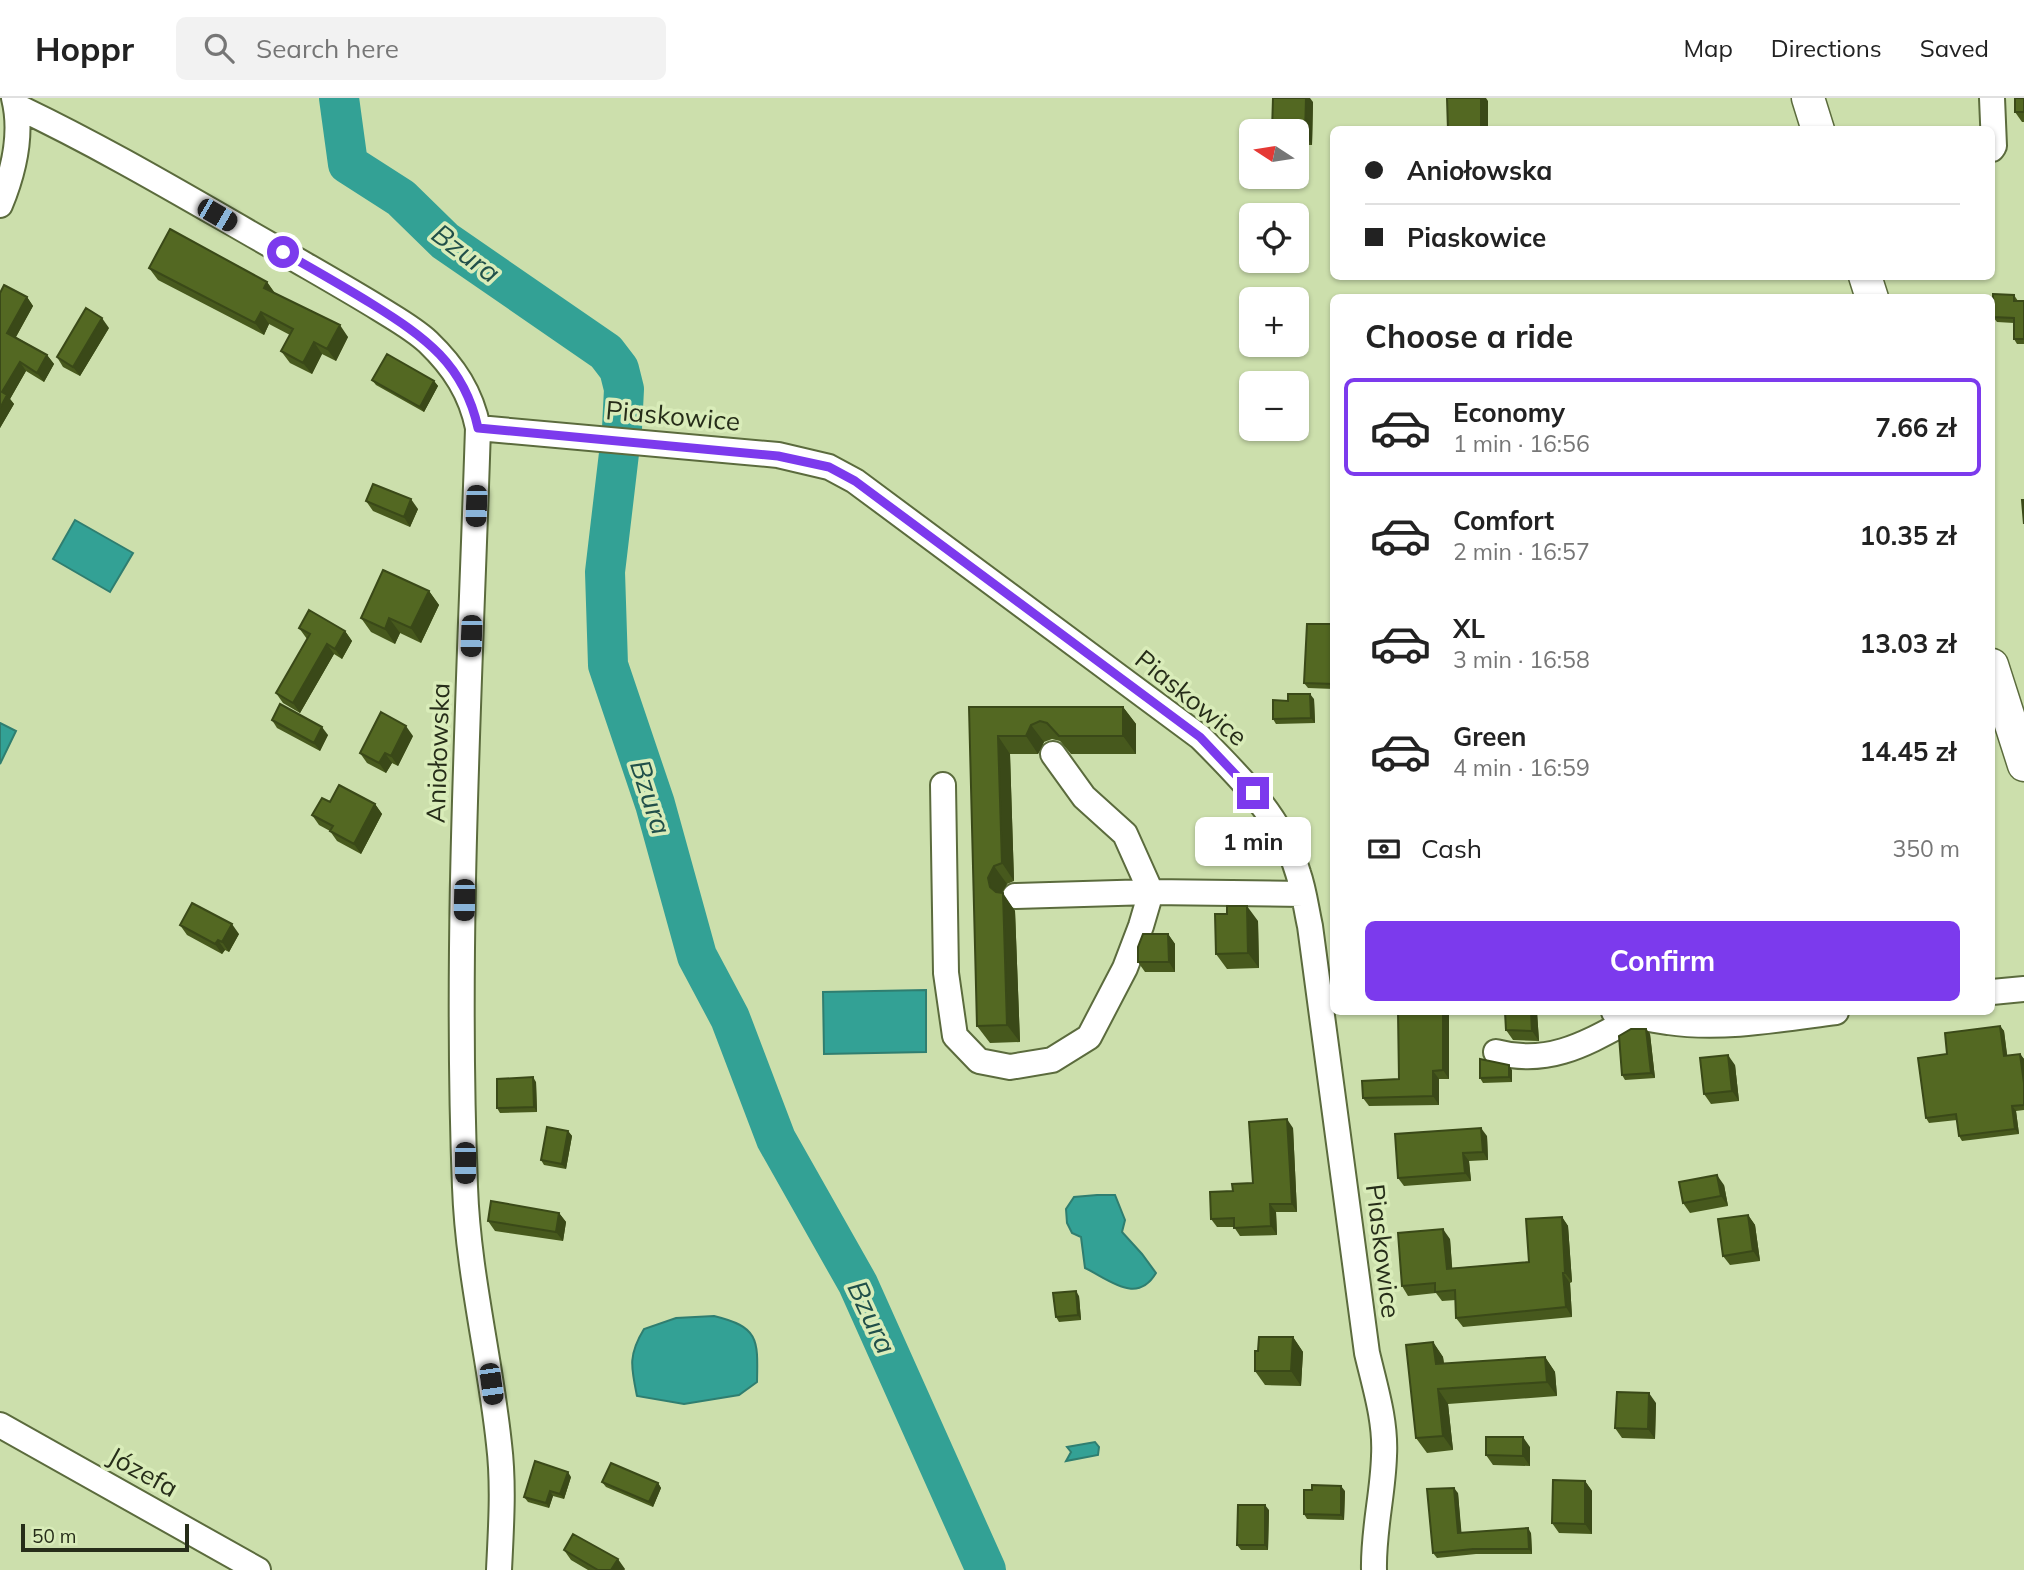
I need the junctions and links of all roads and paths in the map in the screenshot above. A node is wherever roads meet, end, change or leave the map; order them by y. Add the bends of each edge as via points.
1 (1808, 98) edge
2 (1992, 98) edge
3 (15, 102) edge
4 (1817, 126) edge
5 (1993, 126) edge
6 (0, 205) edge
7 (478, 428) junction
8 (1995, 674) edge
9 (1053, 754) dead end
10 (2024, 765) edge
11 (943, 785) dead end
12 (1151, 892) junction
13 (1303, 894) junction
14 (1015, 896) dead end
15 (2024, 989) edge
16 (1995, 992) edge
17 (1327, 994) edge
18 (1624, 1015) edge
19 (1631, 1015) edge
20 (1805, 1015) edge
21 (1496, 1052) dead end
22 (0, 1425) edge
23 (258, 1570) edge
24 (499, 1570) edge
25 (1374, 1570) edge

1 - 4 main road
2 - 5 street
3 - 6 street via 16,151
3 - 7 street, Aniołowska via 411,328 448,362 461,381
7 - 13 street, Piaskowice via 778,456 829,467 855,481 1200,737 1269,814 1298,871
7 - 24 street, Aniołowska via 466,792 465,1188 500,1446
8 - 10 main road
9 - 12 street via 1084,797 1125,834
11 - 12 street via 946,973 956,1036 979,1061 1010,1067 1052,1060 1090,1037 1125,968
12 - 13 street
12 - 14 street
13 - 17 street, Piaskowice
15 - 16 street
17 - 25 street, Piaskowice via 1359,1295 1382,1420 1384,1455
18 - 21 street via 1565,1053 1536,1057
19 - 20 street via 1668,1023 1724,1023
22 - 23 street, Józefa

